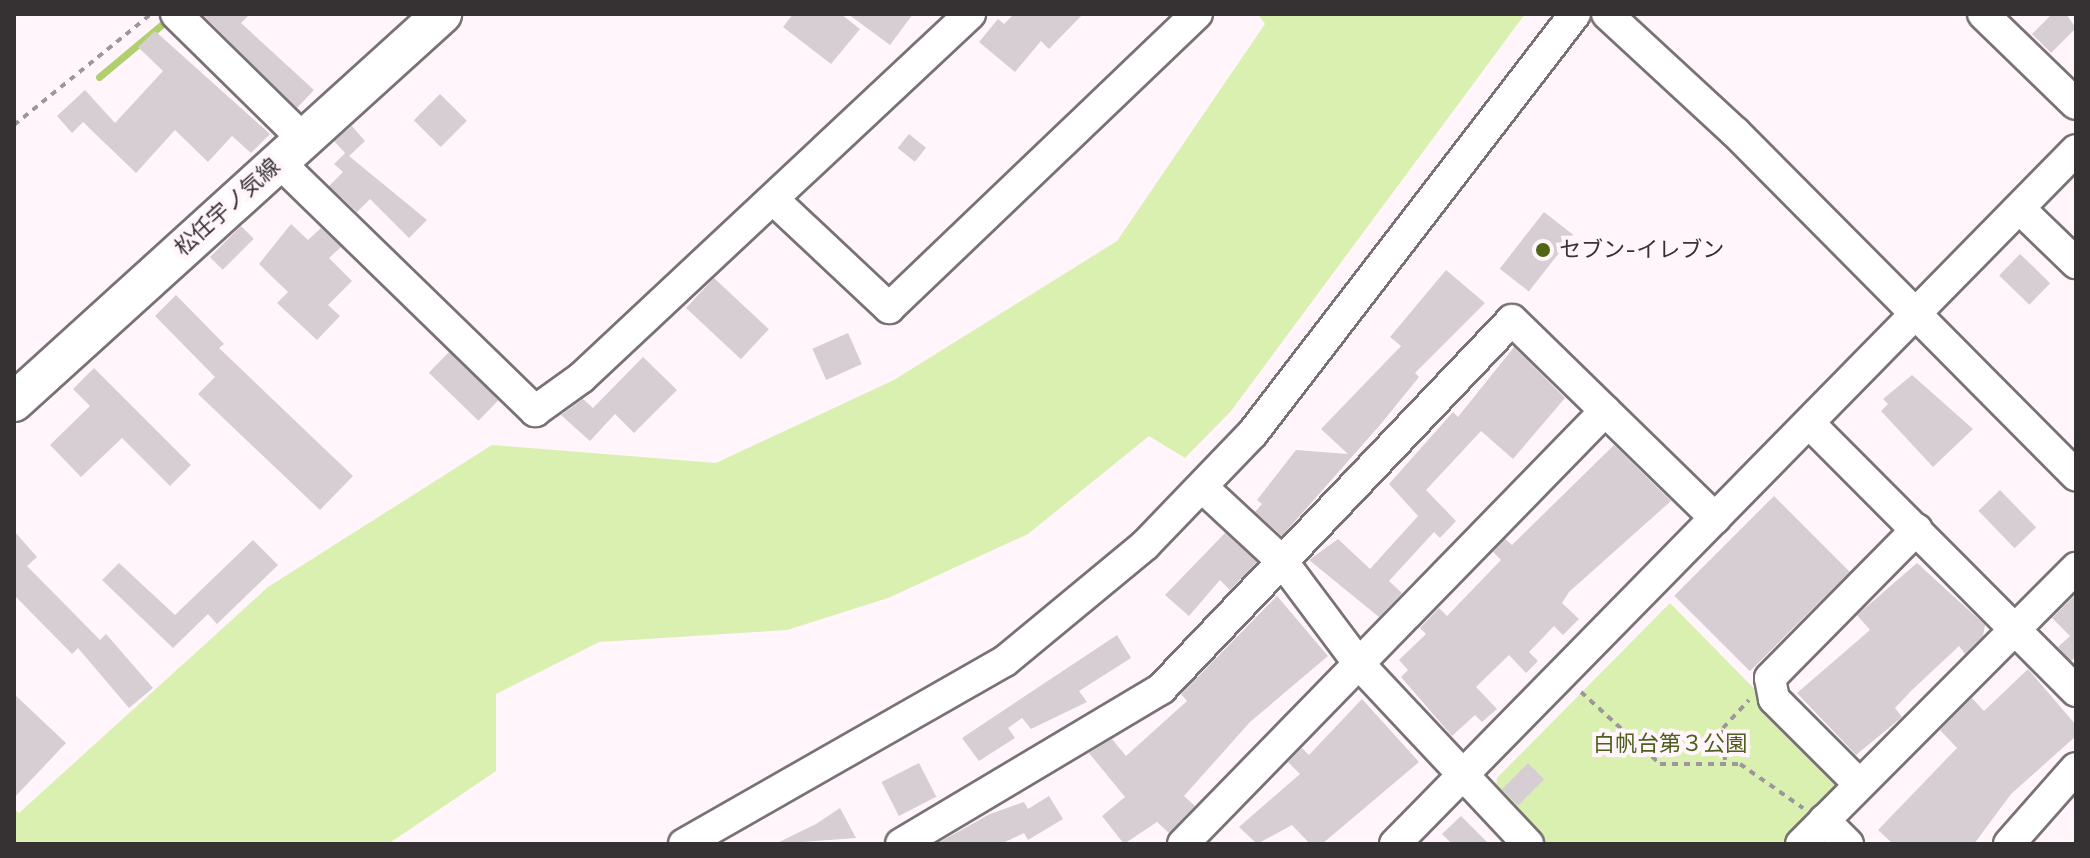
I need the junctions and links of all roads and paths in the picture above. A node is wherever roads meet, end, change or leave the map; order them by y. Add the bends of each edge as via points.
1 (151, 14) edge
2 (176, 14) edge
3 (442, 14) edge
4 (970, 14) edge
5 (1197, 14) edge
6 (1575, 14) edge
7 (1607, 14) edge
8 (2002, 20) edge
9 (2076, 104) edge
10 (14, 125) edge
11 (290, 150) junction
12 (2076, 150) edge
13 (774, 200) junction
14 (2020, 209) junction
15 (2076, 263) edge
16 (1916, 315) junction
17 (14, 402) edge
18 (1605, 411) junction
19 (1812, 426) junction
20 (2076, 475) edge
21 (1202, 487) junction
22 (1715, 518) junction
23 (1917, 529) junction
24 (1282, 561) junction
25 (2076, 568) edge
26 (2015, 630) junction
27 (1359, 664) junction
28 (1562, 674) junction
29 (1768, 689) junction
30 (2076, 691) edge
31 (1725, 760) junction
32 (2076, 768) edge
33 (1462, 776) junction
34 (1858, 783) junction
35 (1824, 820) junction
36 (684, 844) edge
37 (901, 844) edge
38 (1183, 844) edge
39 (1395, 844) edge
40 (1528, 844) edge
41 (1801, 844) edge
42 (1848, 844) edge
43 (2009, 844) edge

1 - 10 path
2 - 11 street
3 - 11 main road, 松任宇ノ気線
4 - 13 street
5 - 13 street via 889,308
6 - 21 street via 1252,434
7 - 16 street
8 - 9 street
11 - 13 street via 535,411
11 - 17 main road, 松任宇ノ気線
12 - 14 street
14 - 15 street
14 - 16 street
16 - 19 street
16 - 20 street
18 - 22 street
18 - 24 street via 1512,320
18 - 27 street
19 - 22 street
19 - 23 street
21 - 24 street
21 - 36 street via 1072,612 1005,661
22 - 28 street
23 - 26 street
23 - 29 street via 1770,678
24 - 27 street
24 - 37 street via 1161,689
25 - 26 street
26 - 30 street
26 - 34 street
27 - 33 street
27 - 38 street
28 - 31 path via 1660,764 1688,769
28 - 33 street
29 - 31 path via 1723,728
29 - 34 street
31 - 35 path via 1754,769
32 - 43 street
33 - 39 street
33 - 40 street
34 - 35 street
35 - 41 street
35 - 42 street

